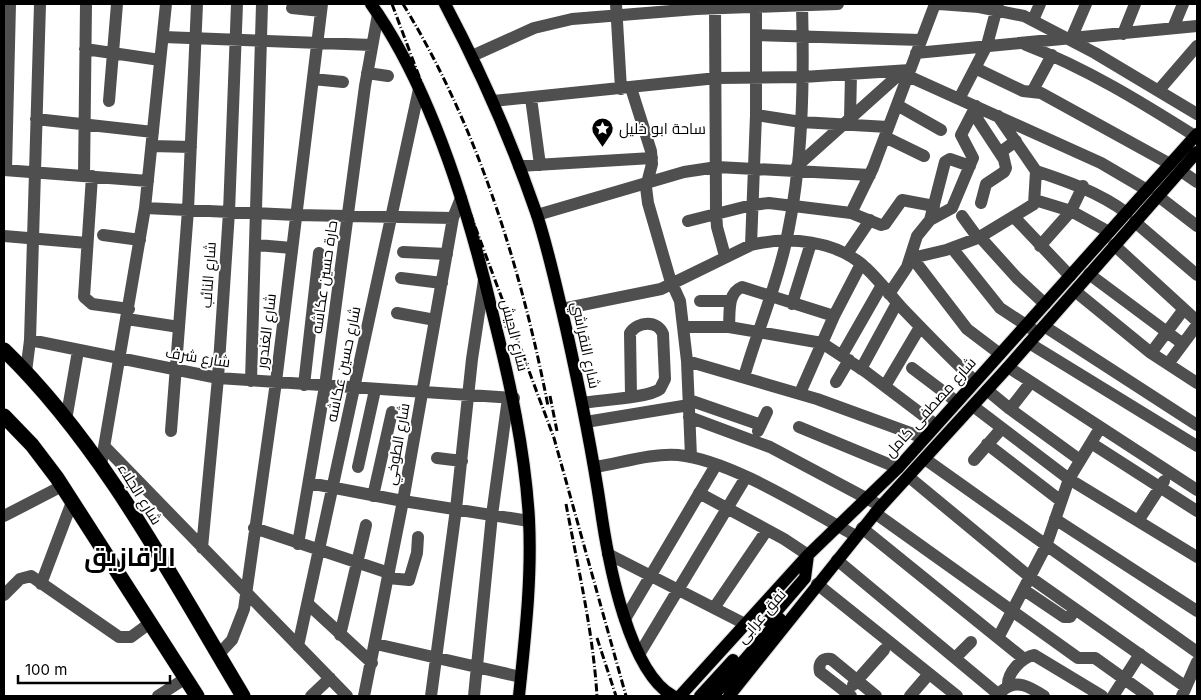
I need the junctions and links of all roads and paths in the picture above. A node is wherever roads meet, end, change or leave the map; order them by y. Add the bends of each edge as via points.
1 (10, 4) edge
2 (40, 4) edge
3 (86, 4) edge
4 (117, 4) edge
5 (166, 4) edge
6 (197, 4) edge
7 (237, 4) edge
8 (262, 4) edge
9 (445, 4) edge
10 (802, 4) edge
11 (831, 4) edge
12 (838, 4) edge
13 (937, 4) edge
14 (1040, 4) edge
15 (1086, 4) edge
16 (1135, 4) edge
17 (1183, 4) edge
18 (756, 5) edge
19 (696, 6) edge
20 (716, 6) edge
21 (322, 7) edge
22 (997, 7) edge
23 (292, 8) dead end
24 (654, 8) edge
25 (374, 9) edge
26 (617, 9) edge
27 (1033, 20) junction
28 (1197, 26) edge
29 (1174, 28) junction
30 (1123, 34) junction
31 (756, 36) junction
32 (802, 36) junction
33 (163, 37) junction
34 (195, 38) junction
35 (1071, 39) junction
36 (236, 40) junction
37 (922, 40) junction
38 (261, 41) junction
39 (318, 43) junction
40 (1020, 43) junction
41 (372, 45) junction
42 (987, 45) junction
43 (1197, 46) edge
44 (85, 49) junction
45 (113, 53) junction
46 (916, 53) junction
47 (1052, 55) junction
48 (472, 56) junction
49 (160, 60) junction
50 (975, 68) junction
51 (367, 73) junction
52 (907, 73) junction
53 (851, 74) junction
54 (388, 76) dead end
55 (756, 77) junction
56 (803, 77) junction
57 (717, 78) junction
58 (313, 79) junction
59 (343, 82) dead end
60 (419, 89) junction
61 (626, 89) junction
62 (1158, 90) junction
63 (1032, 92) junction
64 (532, 98) junction
65 (959, 99) junction
66 (109, 101) dead end
67 (493, 101) junction
68 (896, 105) junction
69 (976, 106) junction
70 (1197, 114) edge
71 (756, 115) junction
72 (998, 116) junction
73 (36, 118) junction
74 (801, 122) junction
75 (847, 122) junction
76 (84, 124) junction
77 (941, 130) dead end
78 (153, 132) junction
79 (887, 132) junction
80 (1196, 135) edge
81 (1016, 141) junction
82 (152, 146) junction
83 (190, 147) junction
84 (1197, 152) edge
85 (924, 156) dead end
86 (652, 158) junction
87 (1003, 158) junction
88 (540, 165) junction
89 (519, 166) junction
90 (970, 166) junction
91 (717, 167) junction
92 (1176, 167) junction
93 (753, 168) junction
94 (797, 168) junction
95 (5, 170) edge
96 (1036, 171) junction
97 (34, 172) junction
98 (870, 175) junction
99 (88, 176) junction
100 (148, 181) junction
101 (648, 182) junction
102 (1197, 182) edge
103 (1083, 186) junction
104 (1152, 193) junction
105 (461, 198) junction
106 (1035, 200) junction
107 (981, 203) dead end
108 (792, 204) junction
109 (752, 205) junction
110 (934, 206) junction
111 (145, 208) junction
112 (188, 210) junction
113 (1071, 211) junction
114 (229, 212) junction
115 (716, 212) junction
116 (257, 213) junction
117 (851, 213) junction
118 (296, 215) junction
119 (349, 215) junction
120 (390, 216) junction
121 (537, 216) junction
122 (962, 216) dead end
123 (1014, 217) junction
124 (1131, 217) junction
125 (454, 218) junction
126 (870, 220) junction
127 (930, 220) junction
128 (688, 221) dead end
129 (1197, 226) edge
130 (1109, 232) junction
131 (103, 235) dead end
132 (4, 236) edge
133 (979, 237) junction
134 (32, 239) junction
135 (140, 240) junction
136 (786, 242) junction
137 (87, 243) junction
138 (811, 243) junction
139 (257, 245) junction
140 (751, 245) junction
141 (1114, 245) junction
142 (1040, 246) junction
143 (292, 248) junction
144 (952, 248) junction
145 (403, 252) dead end
146 (319, 254) dead end
147 (447, 254) junction
148 (847, 254) junction
149 (724, 256) junction
150 (912, 257) junction
151 (861, 264) junction
152 (1089, 274) junction
153 (1197, 275) edge
154 (1070, 276) junction
155 (401, 278) dead end
156 (484, 278) junction
157 (442, 283) junction
158 (672, 284) junction
159 (1074, 291) junction
160 (889, 294) junction
161 (770, 298) junction
162 (700, 301) dead end
163 (731, 301) junction
164 (792, 304) junction
165 (1045, 304) junction
166 (562, 309) junction
167 (1184, 309) junction
168 (397, 313) dead end
169 (128, 314) junction
170 (834, 316) junction
171 (435, 320) junction
172 (1197, 321) edge
173 (1197, 325) edge
174 (1025, 326) junction
175 (683, 327) junction
176 (729, 327) junction
177 (920, 327) junction
178 (179, 328) junction
179 (1041, 329) junction
180 (757, 330) junction
181 (1167, 332) junction
182 (30, 340) junction
183 (822, 343) junction
184 (1189, 343) edge
185 (1029, 344) junction
186 (4, 350) edge
187 (78, 351) junction
188 (1000, 354) junction
189 (1151, 354) junction
190 (846, 358) junction
191 (119, 360) junction
192 (687, 361) junction
193 (1168, 364) junction
194 (912, 368) dead end
195 (1008, 368) junction
196 (861, 369) junction
197 (177, 371) junction
198 (26, 372) junction
199 (744, 377) junction
200 (218, 378) junction
201 (251, 380) junction
202 (276, 382) junction
203 (836, 382) dead end
204 (975, 382) junction
205 (1031, 382) junction
206 (1197, 383) edge
207 (304, 384) junction
208 (325, 386) junction
209 (885, 386) junction
210 (354, 388) junction
211 (375, 390) junction
212 (988, 390) junction
213 (423, 393) junction
214 (800, 393) junction
215 (469, 396) junction
216 (631, 396) junction
217 (511, 398) junction
218 (957, 402) junction
219 (582, 403) junction
220 (973, 406) junction
221 (689, 408) junction
222 (1010, 409) junction
223 (392, 412) dead end
224 (767, 412) dead end
225 (4, 416) edge
226 (66, 420) junction
227 (586, 422) junction
228 (761, 425) junction
229 (936, 425) junction
230 (1197, 425) edge
231 (799, 427) dead end
232 (1002, 428) junction
233 (1100, 428) junction
234 (171, 430) dead end
235 (924, 438) junction
236 (754, 440) junction
237 (1091, 443) junction
238 (988, 444) junction
239 (1197, 446) edge
240 (105, 447) junction
241 (691, 457) junction
242 (437, 458) dead end
243 (925, 460) junction
244 (974, 460) dead end
245 (1080, 460) junction
246 (462, 461) junction
247 (101, 465) junction
248 (716, 465) junction
249 (358, 467) dead end
250 (594, 467) junction
251 (898, 468) junction
252 (1169, 472) junction
253 (746, 477) junction
254 (909, 477) junction
255 (1069, 479) junction
256 (309, 483) junction
257 (62, 486) junction
258 (1160, 487) junction
259 (334, 488) junction
260 (1197, 490) edge
261 (699, 493) junction
262 (373, 496) junction
263 (868, 498) junction
264 (403, 501) junction
265 (1061, 501) junction
266 (72, 502) junction
267 (456, 508) junction
268 (727, 509) junction
269 (878, 510) junction
270 (1197, 512) edge
271 (492, 515) junction
272 (4, 516) edge
273 (1055, 519) junction
274 (529, 521) junction
275 (1138, 521) junction
276 (366, 525) dead end
277 (838, 526) junction
278 (254, 528) junction
279 (767, 530) junction
280 (859, 532) junction
281 (418, 537) dead end
282 (298, 544) junction
283 (1046, 546) junction
284 (202, 548) junction
285 (320, 551) junction
286 (608, 554) junction
287 (808, 555) junction
288 (1197, 557) edge
289 (836, 560) junction
290 (357, 564) junction
291 (389, 575) junction
292 (651, 576) junction
293 (1031, 578) junction
294 (41, 584) junction
295 (817, 584) junction
296 (678, 589) junction
297 (1024, 590) junction
298 (246, 593) junction
299 (4, 595) edge
300 (308, 604) junction
301 (714, 608) junction
302 (1075, 609) junction
303 (1013, 611) junction
304 (1197, 611) edge
305 (625, 619) junction
306 (150, 624) junction
307 (747, 625) junction
308 (340, 634) junction
309 (998, 638) junction
310 (971, 642) dead end
311 (376, 644) junction
312 (298, 646) junction
313 (884, 650) dead end
314 (1197, 652) edge
315 (640, 653) junction
316 (1140, 654) junction
317 (218, 655) junction
318 (436, 658) junction
319 (955, 658) junction
320 (1024, 659) junction
321 (1197, 662) edge
322 (372, 663) junction
323 (477, 667) junction
324 (928, 675) junction
325 (521, 677) junction
326 (186, 678) junction
327 (330, 678) junction
328 (1124, 678) junction
329 (858, 680) junction
330 (1001, 692) edge
331 (1184, 692) edge
332 (918, 694) edge
333 (849, 695) edge
334 (158, 696) edge
335 (197, 696) edge
336 (243, 696) edge
337 (311, 696) edge
338 (347, 696) edge
339 (364, 696) edge
340 (431, 696) edge
341 (474, 696) edge
342 (519, 696) edge
343 (673, 696) edge
344 (680, 696) edge
345 (700, 696) edge
346 (713, 696) edge
347 (729, 696) edge
348 (876, 696) edge
349 (957, 696) edge
350 (1044, 696) edge
351 (1102, 696) edge
352 (1113, 696) edge
353 (1148, 696) edge

1 - 95 street
2 - 73 street
3 - 44 street
4 - 45 street
5 - 33 street
6 - 34 street
7 - 36 street, شارع النائب
8 - 38 street
9 - 48 main road, شارع النقراشي
10 - 11 street
10 - 18 street
10 - 32 street
11 - 12 street
13 - 22 street
13 - 37 street
14 - 27 street
15 - 35 street
16 - 30 street
17 - 29 street
18 - 20 street
18 - 31 street
19 - 20 street
19 - 24 street
20 - 57 street
21 - 23 street
21 - 39 street, شارع الغندور
22 - 27 street
22 - 42 street
24 - 26 street
25 - 41 street, حارة حسين عكاشه
25 - 60 main road, شارع الجيش
26 - 48 street via 553,22
26 - 61 street
27 - 35 street
28 - 29 street
29 - 30 street
30 - 35 street
31 - 32 street
31 - 55 street
32 - 37 street
32 - 56 street
33 - 34 street
33 - 49 street
34 - 36 street
34 - 83 street
35 - 40 street
35 - 62 street
36 - 38 street
36 - 114 street, شارع النائب
37 - 46 street
38 - 39 street
38 - 116 street
39 - 41 street
39 - 58 street, شارع الغندور
40 - 42 street
40 - 47 street
41 - 51 street, حارة حسين عكاشه
42 - 46 street
42 - 50 street
43 - 62 street
44 - 45 street
44 - 76 street
45 - 49 street
45 - 66 street
46 - 52 street
47 - 63 street
47 - 80 street
48 - 67 main road, شارع النقراشي
49 - 78 street
50 - 63 street via 1023,91
50 - 65 street
51 - 54 street
51 - 119 street, حارة حسين عكاشه
52 - 53 street
52 - 65 street
52 - 68 street
52 - 75 street
53 - 56 street
53 - 75 street
55 - 56 street
55 - 57 street
55 - 71 street
56 - 74 street
57 - 61 street
57 - 91 street
58 - 59 street
58 - 118 street, شارع الغندور
60 - 105 main road, شارع الجيش
60 - 120 street, شارع حسين عكاشه
61 - 64 street
61 - 86 street
62 - 70 street
63 - 92 street via 1041,93
64 - 67 street
64 - 88 street
65 - 69 street
67 - 89 main road, شارع النقراشي
68 - 77 street
68 - 79 street
69 - 72 street
69 - 87 street via 978,120
69 - 90 street via 961,135 973,158
71 - 74 street
71 - 93 street
72 - 81 street
72 - 104 street via 1101,162
73 - 76 street
73 - 97 street
74 - 75 street
74 - 94 street
75 - 79 street
75 - 94 street
76 - 78 street
76 - 99 street
78 - 82 street
79 - 85 street
79 - 98 street
80 - 92 main road, شارع مصطفى كامل
81 - 87 street via 1002,151
81 - 96 street
82 - 83 street
82 - 100 street
83 - 112 street
84 - 92 main road, شارع مصطفى كامل
86 - 88 street
86 - 101 street
87 - 107 street via 1006,168 986,184
88 - 89 street
89 - 121 main road, شارع النقراشي
90 - 110 street via 946,160
90 - 127 street via 952,208
91 - 93 street
91 - 101 street
91 - 115 street
92 - 102 street
92 - 104 main road, شارع مصطفى كامل
93 - 94 street
93 - 109 street
94 - 98 street
94 - 108 street
95 - 97 street
96 - 103 street
96 - 106 street
97 - 99 street
97 - 134 street
98 - 117 street
99 - 100 street
99 - 137 street
100 - 111 street
101 - 121 street
101 - 158 street via 648,203
103 - 113 street
103 - 124 street
104 - 124 main road, شارع مصطفى كامل
104 - 129 street
105 - 125 street, شارع الطوخي
105 - 156 main road, شارع الجيش
106 - 113 street
106 - 123 street
108 - 109 street
108 - 117 street
108 - 136 street
109 - 115 street
109 - 140 street
110 - 126 street via 902,200 885,224
110 - 127 street
111 - 112 street
111 - 135 street
112 - 114 street
112 - 178 street
113 - 130 street
113 - 142 street
114 - 116 street
114 - 200 street, شارع النائب
115 - 128 street
115 - 149 street
116 - 118 street
116 - 139 street
117 - 126 street
118 - 119 street
118 - 143 street, شارع الغندور
119 - 120 street
119 - 208 street, حارة حسين عكاشه
120 - 125 street
120 - 210 street, شارع حسين عكاشه
121 - 166 main road, شارع النقراشي
122 - 133 street
123 - 133 street
123 - 142 street
124 - 130 main road, شارع مصطفى كامل
124 - 141 main road, شارع مصطفى كامل
124 - 153 street
125 - 147 street, شارع الطوخي
126 - 148 street
127 - 150 street via 917,236
130 - 154 main road, شارع مصطفى كامل
131 - 135 street
132 - 134 street
133 - 144 street
133 - 165 street
134 - 137 street
134 - 182 street
135 - 169 street
136 - 138 street
136 - 140 street via 765,241
136 - 161 street
137 - 169 street via 84,297 92,304
138 - 148 street
138 - 164 street
139 - 143 street
139 - 201 street
140 - 149 street
141 - 152 main road, شارع مصطفى كامل
141 - 167 street
142 - 154 street
143 - 202 street, شارع الغندور
144 - 150 street
144 - 174 street via 1000,308
145 - 147 street
146 - 207 street
147 - 157 street, شارع الطوخي
148 - 151 street
149 - 158 street
150 - 160 street
150 - 188 street via 967,329
151 - 160 street
151 - 170 street
152 - 159 main road, شارع مصطفى كامل
152 - 181 street
154 - 165 main road, شارع مصطفى كامل
155 - 157 street
156 - 215 street
156 - 217 main road, شارع الجيش
157 - 171 street, شارع الطوخي
158 - 166 street via 640,294
158 - 175 street via 680,301
159 - 179 main road, شارع مصطفى كامل
159 - 189 street
160 - 177 street
160 - 190 street
160 - 196 street
161 - 163 street via 742,287 735,290
161 - 164 street
161 - 180 street
162 - 163 street
163 - 176 street
164 - 170 street
165 - 174 main road, شارع مصطفى كامل
166 - 219 main road, شارع النقراشي
167 - 172 street
167 - 181 street
168 - 171 street
169 - 178 street
169 - 191 street
170 - 183 street
171 - 213 street, شارع الطوخي
173 - 184 street
174 - 179 street
174 - 188 main road, شارع مصطفى كامل
175 - 176 street
175 - 192 street
176 - 180 street
177 - 204 street
177 - 209 street
178 - 197 street
179 - 185 main road, شارع مصطفى كامل
179 - 230 street
180 - 183 street
180 - 199 street
181 - 184 street
181 - 189 street
182 - 187 street, شارع شرف
182 - 198 street
183 - 190 street
183 - 214 street
184 - 193 street
185 - 195 main road, شارع مصطفى كامل
185 - 239 street
186 - 198 highway, شارع الجلاء
187 - 191 street, شارع شرف
187 - 226 street
188 - 204 main road, شارع مصطفى كامل
189 - 193 street
190 - 196 street
190 - 203 street
191 - 197 street, شارع شرف
191 - 240 street
192 - 199 street
192 - 221 street
193 - 206 street
194 - 218 street
195 - 205 street
195 - 212 main road, شارع مصطفى كامل
196 - 209 street
197 - 200 street, شارع شرف
197 - 234 street
198 - 226 highway, شارع الجلاء
199 - 214 street
200 - 201 street, شارع شرف
200 - 284 street, شارع النائب
201 - 202 street, شارع شرف
202 - 207 street, شارع شرف
202 - 278 street, شارع الغندور
204 - 218 main road, شارع مصطفى كامل
205 - 222 street
205 - 233 street
207 - 208 street, شارع شرف
208 - 210 street, شارع شرف
208 - 256 street, حارة حسين عكاشه
209 - 229 street
210 - 211 street, شارع شرف
210 - 259 street, شارع حسين عكاشه
211 - 213 street, شارع شرف
211 - 249 street
212 - 220 main road, شارع مصطفى كامل
212 - 222 street
213 - 215 street, شارع شرف
213 - 264 street, شارع الطوخي
214 - 235 street
215 - 217 street, شارع شرف
215 - 246 street
216 - 216 street via 657,392 664,382 663,334 654,324 636,326 630,333
216 - 219 street
217 - 271 street
217 - 274 main road, شارع الجيش
218 - 229 main road, شارع مصطفى كامل
219 - 227 main road, شارع النقراشي
220 - 232 street
220 - 243 main road, شارع مصطفى كامل
221 - 227 street
221 - 228 street
221 - 236 street
221 - 241 street
222 - 245 street
223 - 262 street
224 - 228 street
225 - 257 highway via 32,445
226 - 247 highway, شارع الجلاء
227 - 250 main road, شارع النقراشي
228 - 236 street
229 - 235 main road, شارع مصطفى كامل
231 - 251 street
232 - 238 street
232 - 255 street
233 - 237 street
233 - 252 street
235 - 251 main road, شارع مصطفى كامل
236 - 263 street
237 - 245 street
237 - 258 street
238 - 244 street
238 - 265 street
240 - 247 street
240 - 284 street
241 - 248 street
241 - 250 street via 666,456
242 - 246 street
243 - 254 main road, شارع مصطفى كامل
243 - 283 street
245 - 255 street
246 - 267 street
247 - 317 highway, شارع الجلاء
248 - 253 street
248 - 261 street
250 - 286 main road, شارع النقراشي
251 - 263 main road, شارع مصطفى كامل
252 - 258 street
252 - 260 street
253 - 268 street
253 - 277 street
254 - 269 main road, شارع مصطفى كامل
254 - 293 street
255 - 265 street
255 - 275 street
256 - 259 street
256 - 282 street, حارة حسين عكاشه
257 - 266 highway
257 - 272 street
258 - 270 street
258 - 275 street
259 - 262 street
259 - 285 street, شارع حسين عكاشه
261 - 268 street
261 - 292 street
262 - 264 street
263 - 269 street
263 - 277 main road, شارع مصطفى كامل
264 - 267 street
264 - 291 street, شارع الطوخي
265 - 273 street
266 - 294 street
266 - 306 highway
267 - 271 street
267 - 318 street
268 - 279 street
268 - 296 street
269 - 280 main road, شارع مصطفى كامل
269 - 303 street
271 - 274 street
271 - 323 street
273 - 283 street
273 - 304 street
274 - 325 main road, شارع الجيش via 529,586
275 - 288 street
276 - 290 street
277 - 280 street
277 - 287 main road, شارع مصطفى كامل
278 - 282 street
278 - 298 street, شارع الغندور
279 - 287 street
279 - 301 street
280 - 289 main road, شارع مصطفى كامل
280 - 309 street
281 - 291 street via 416,560 409,580
282 - 285 street
283 - 293 street
283 - 314 street
284 - 298 street
285 - 290 street
285 - 300 street, شارع حسين عكاشه
286 - 292 street
286 - 305 main road, شارع النقراشي
287 - 307 main road, شارع مصطفى كامل
287 - 345 main road, نفق عرابى via 808,570 800,586
289 - 295 main road, شارع مصطفى كامل
289 - 319 street
289 - 346 main road, نفق عرابى via 808,586
290 - 291 street
290 - 308 street
291 - 311 street, شارع الطوخي
292 - 296 street
292 - 305 street
293 - 297 street
293 - 302 street
294 - 299 street via 31,576 24,577
294 - 306 street via 120,636 131,637
295 - 324 street
295 - 347 main road, شارع مصطفى كامل
296 - 301 street
296 - 315 street
297 - 302 street via 1064,617 1070,617
297 - 303 street
298 - 312 street
298 - 317 street, شارع الغندور via 239,625 232,640
300 - 308 street
300 - 312 street, شارع حسين عكاشه
301 - 307 street
302 - 316 street
303 - 309 street
303 - 328 street via 1078,658 1092,656
305 - 315 main road, شارع النقراشي
306 - 326 highway
307 - 344 main road, شارع مصطفى كامل
308 - 322 street
309 - 320 street
310 - 319 street
311 - 318 street
311 - 322 street, شارع الطوخي
312 - 327 street
313 - 329 street
315 - 343 main road, شارع النقراشي via 654,679
316 - 328 street
316 - 331 street
317 - 336 highway, شارع الجلاء
318 - 323 street
318 - 340 street
319 - 330 street
320 - 330 street via 1010,673
320 - 351 street via 1039,656
321 - 331 street
322 - 339 street, شارع الطوخي
323 - 325 street
323 - 341 street
324 - 332 street
324 - 349 street
325 - 342 main road, شارع الجيش
326 - 334 street
326 - 335 highway
327 - 337 street
327 - 338 street
328 - 352 street
328 - 353 street
329 - 333 street
329 - 333 street via 832,659 821,661 820,672
329 - 348 street
330 - 350 street via 1020,684

